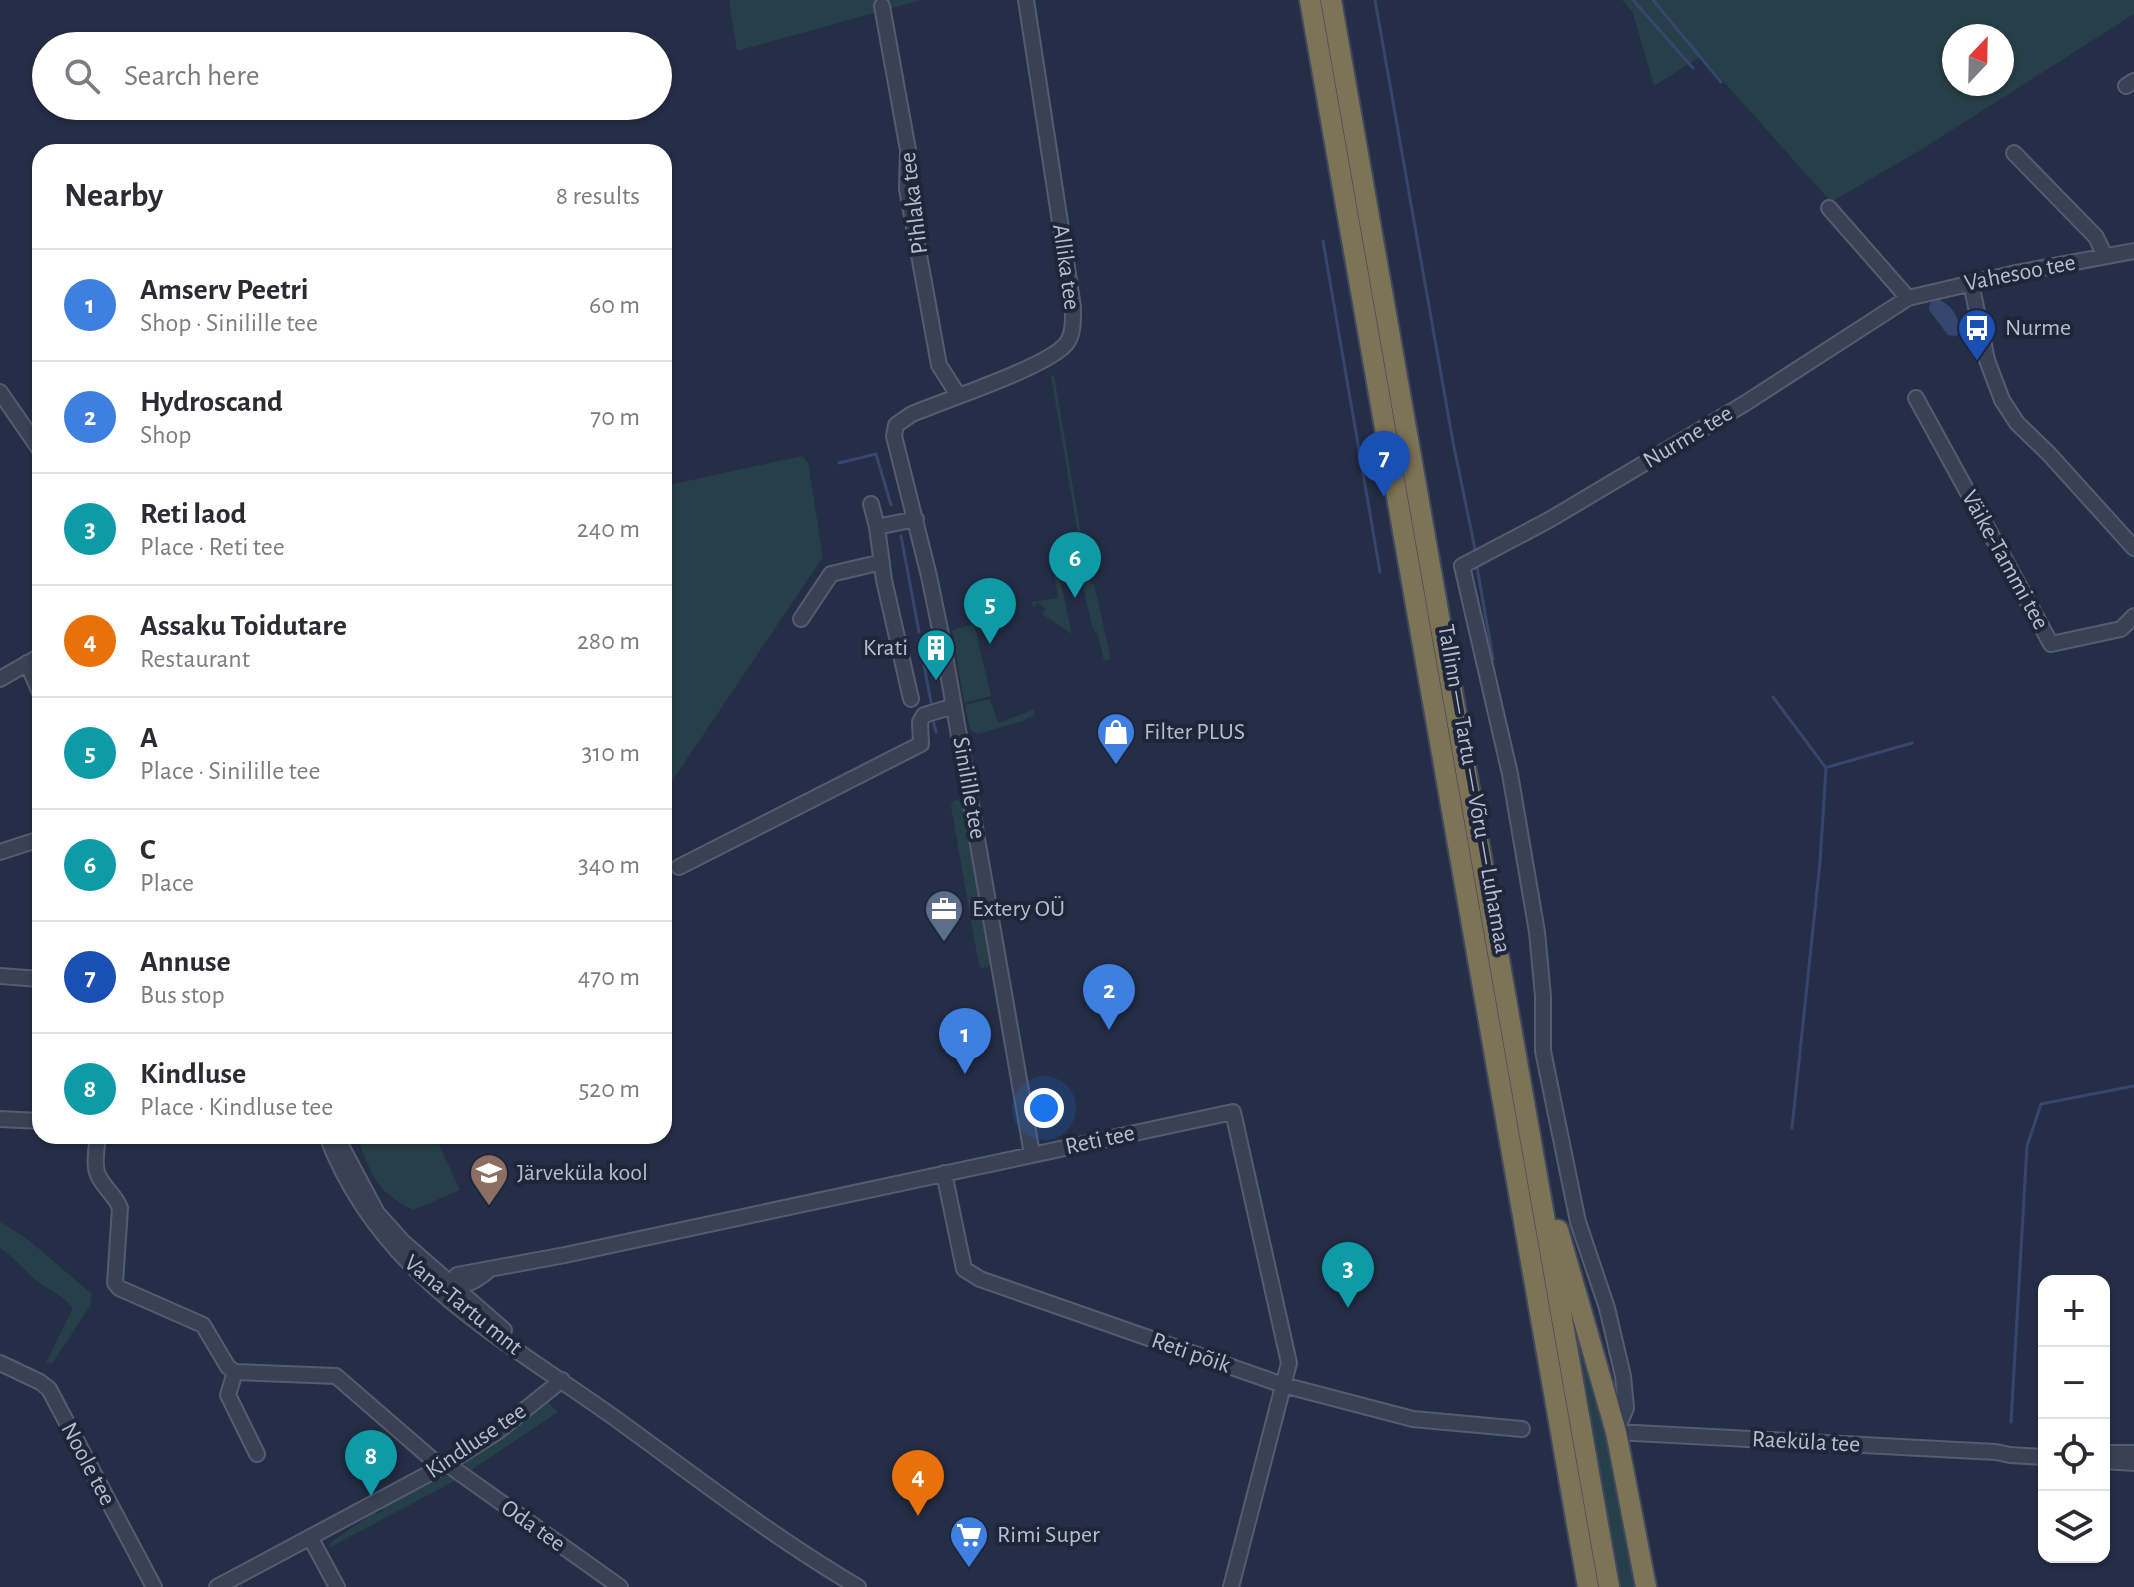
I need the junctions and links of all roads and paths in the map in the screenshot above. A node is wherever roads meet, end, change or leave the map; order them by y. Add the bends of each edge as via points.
1 (1026, 0) edge
2 (1310, 0) edge
3 (1331, 0) edge
4 (882, 6) dead end
5 (2014, 153) dead end
6 (1829, 208) dead end
7 (2134, 251) edge
8 (2105, 256) junction
9 (1987, 279) junction
10 (1971, 283) junction
11 (1908, 298) junction
12 (0, 392) edge
13 (958, 395) junction
14 (1916, 398) dead end
15 (896, 425) joint
16 (32, 438) edge
17 (2049, 454) junction
18 (871, 504) dead end
19 (916, 519) junction
20 (877, 527) junction
21 (2134, 548) edge
22 (882, 562) junction
23 (2134, 616) edge
24 (801, 619) dead end
25 (32, 660) edge
26 (0, 679) edge
27 (911, 699) dead end
28 (954, 706) junction
29 (32, 842) edge
30 (0, 852) edge
31 (679, 867) dead end
32 (0, 976) edge
33 (32, 978) edge
34 (0, 1119) edge
35 (32, 1121) edge
36 (1529, 1126) junction
37 (97, 1144) edge
38 (330, 1144) edge
39 (340, 1144) edge
40 (1032, 1154) junction
41 (944, 1173) junction
42 (446, 1290) junction
43 (0, 1363) edge
44 (235, 1372) junction
45 (562, 1380) junction
46 (1283, 1385) junction
47 (1522, 1429) dead end
48 (1616, 1432) junction
49 (2038, 1450) edge
50 (1996, 1452) junction
51 (2110, 1453) edge
52 (2134, 1453) edge
53 (257, 1454) dead end
54 (2038, 1457) edge
55 (2110, 1461) edge
56 (2134, 1463) edge
57 (444, 1466) junction
58 (310, 1537) junction
59 (781, 1539) junction
60 (154, 1587) edge
61 (217, 1587) edge
62 (337, 1587) edge
63 (620, 1587) edge
64 (844, 1587) edge
65 (858, 1587) edge
66 (1231, 1587) edge
67 (1588, 1587) edge
68 (1609, 1587) edge
69 (1646, 1587) edge

1 - 13 street, Allika tee via 1073,307 1072,329 1065,346 1048,359
2 - 67 highway, Tallinn — Tartu — Võru — Luhamaa
3 - 36 highway, Tallinn — Tartu — Võru — Luhamaa
4 - 13 street, Pihlaka tee via 908,150 907,189 939,365
5 - 8 street via 2096,237
6 - 11 street
7 - 8 street, Vahesoo tee
8 - 9 street, Vahesoo tee
9 - 10 street, Vahesoo tee
9 - 17 street via 1984,308 2004,379
10 - 11 street, Vahesoo tee
10 - 17 street via 1987,360 2002,400
11 - 48 street, Nurme tee via 1744,404 1462,566 1510,774 1537,932 1543,1051 1578,1222 1623,1376 1626,1408
12 - 16 street
13 - 15 street, Allika tee
14 - 23 street, Väike-Tammi tee via 2051,644 2121,629
15 - 19 street, Sinilille tee via 896,449
17 - 21 street
18 - 20 street
19 - 20 street
19 - 28 street, Sinilille tee
20 - 22 street
22 - 24 street via 831,574
22 - 27 street
25 - 26 street
28 - 31 street via 924,715 921,744
28 - 40 street, Sinilille tee
29 - 30 street
32 - 33 street
34 - 35 street
36 - 48 highway via 1542,1153 1555,1218
36 - 68 highway, Tallinn — Tartu — Võru — Luhamaa
37 - 44 street via 98,1176 120,1208 115,1283 203,1325
38 - 42 street, Vana-Tartu mnt via 387,1242
39 - 42 street, Vana-Tartu mnt via 377,1213
40 - 41 street, Reti tee
40 - 46 street, Reti tee via 1233,1112 1289,1363
41 - 42 street, Reti tee via 480,1269 457,1275
41 - 46 street, Reti põik via 964,1269
42 - 45 street, Vana-Tartu mnt via 502,1340
43 - 60 street, Noole tee via 49,1389
44 - 53 street via 228,1395
44 - 57 street, Oda tee via 336,1376
45 - 57 street, Kindluse tee
45 - 59 street, Vana-Tartu mnt
46 - 47 street, Reti põik via 1413,1419
46 - 66 street, Reti tee
48 - 50 street, Raeküla tee
48 - 69 highway
49 - 50 street, Raeküla tee
50 - 54 street, Raeküla tee
51 - 52 street
55 - 56 street
57 - 58 street, Kindluse tee
57 - 63 street, Oda tee
58 - 61 street, Kindluse tee
58 - 62 street
59 - 64 street, Vana-Tartu mnt
59 - 65 street, Vana-Tartu mnt

